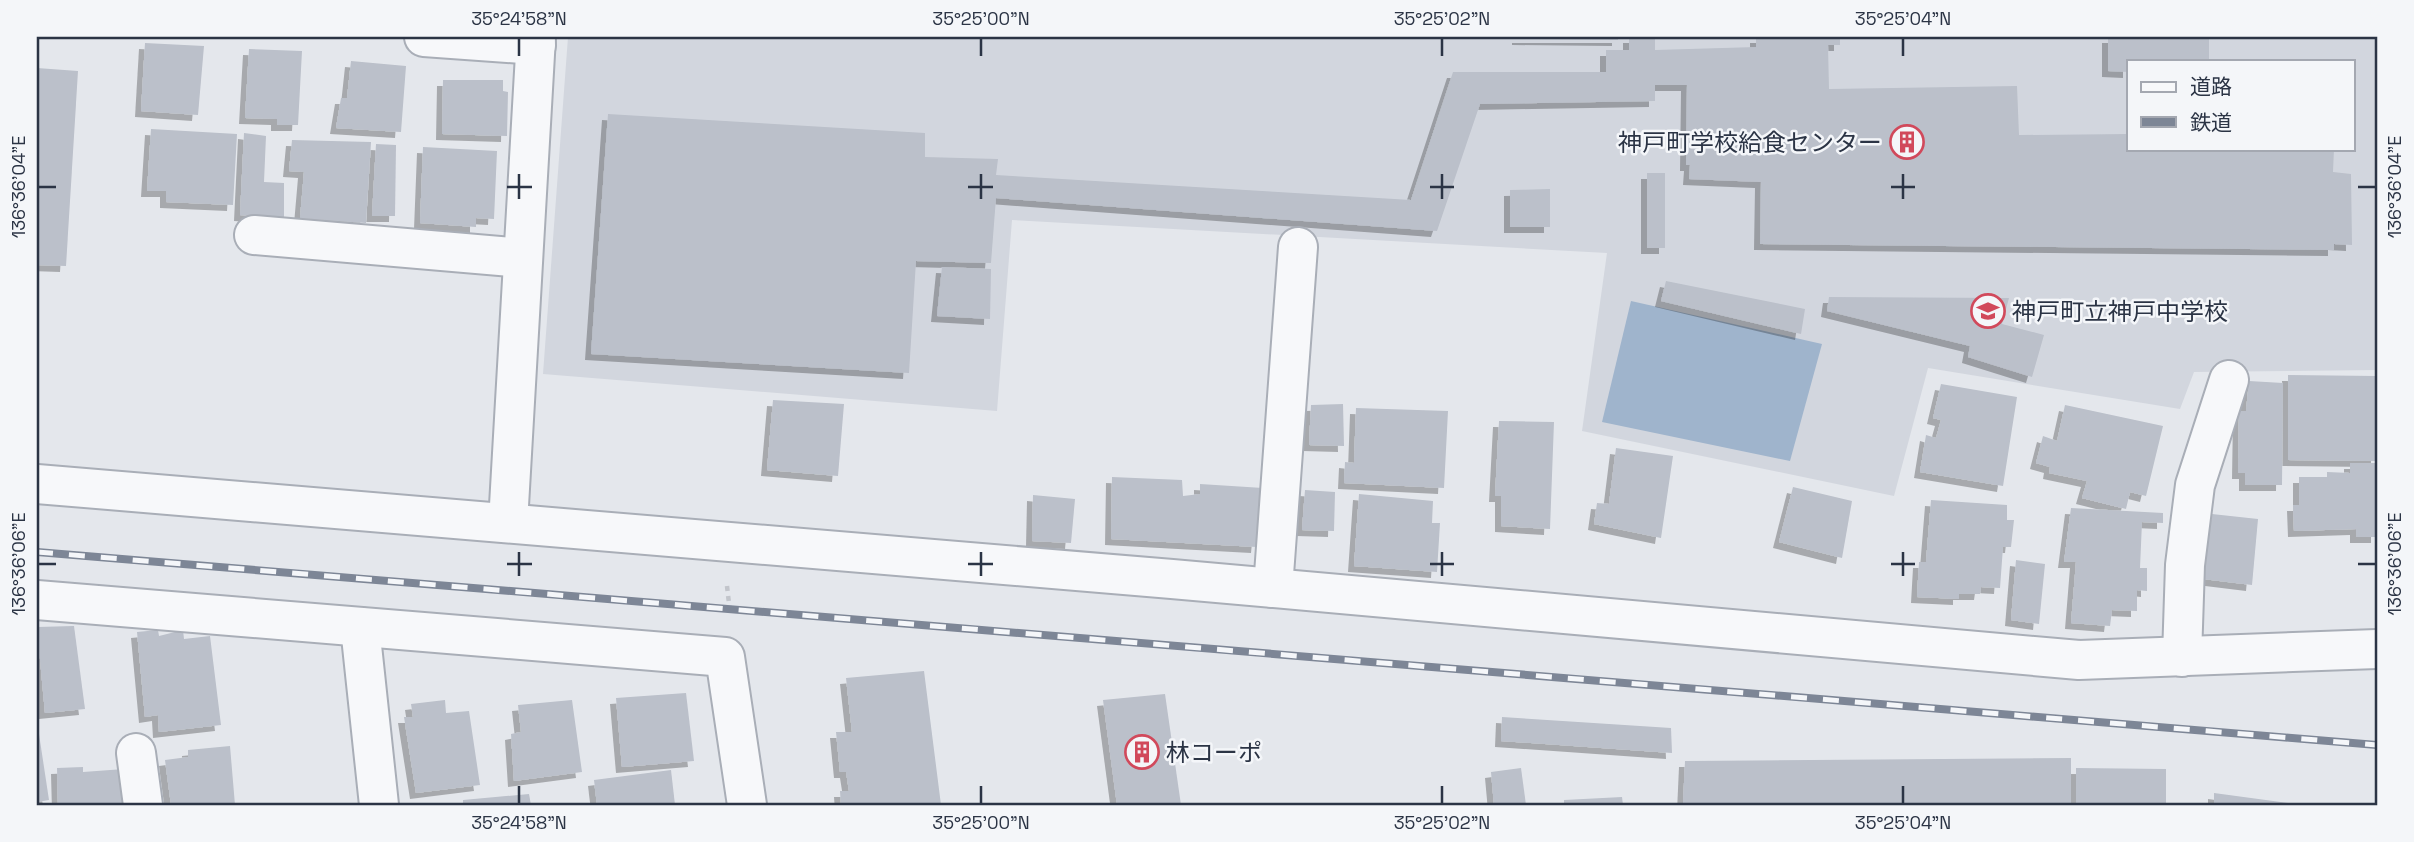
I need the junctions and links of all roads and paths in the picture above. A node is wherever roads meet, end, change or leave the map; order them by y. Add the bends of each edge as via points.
1 (424, 37) edge
2 (536, 41) edge
3 (254, 235) dead end
4 (1298, 247) dead end
5 (523, 258) junction
6 (2230, 380) dead end
7 (37, 484) edge
8 (509, 523) junction
9 (723, 543) junction
10 (1273, 588) junction
11 (37, 600) edge
12 (360, 627) junction
13 (2377, 649) edge
14 (725, 657) junction
15 (2182, 657) junction
16 (136, 753) dead end
17 (143, 805) edge
18 (379, 805) edge
19 (747, 805) edge

1 - 2 street
2 - 5 street
3 - 5 street
4 - 10 street
5 - 8 street
6 - 15 street via 2195,485 2185,565
7 - 8 street
8 - 9 street
9 - 10 street
9 - 14 path via 734,648
10 - 15 street via 2079,660
11 - 12 street
12 - 14 street
12 - 18 street
13 - 15 street
14 - 19 street
16 - 17 street

